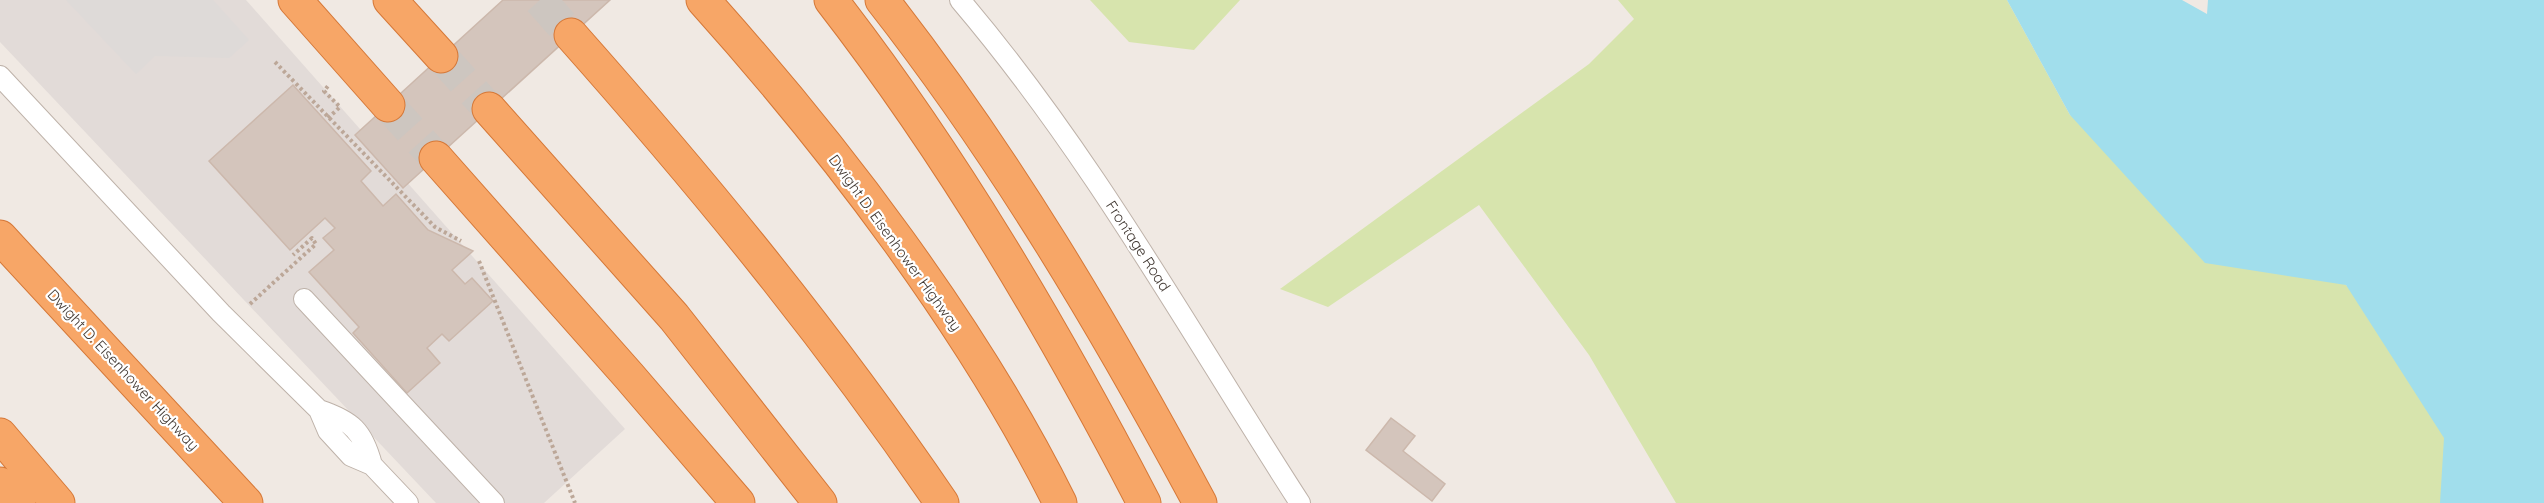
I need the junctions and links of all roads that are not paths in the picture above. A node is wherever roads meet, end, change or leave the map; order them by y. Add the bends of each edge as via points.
1 (295, 0) edge
2 (390, 0) edge
3 (704, 0) edge
4 (831, 0) edge
5 (882, 0) edge
6 (960, 0) edge
7 (571, 35) tunnel mouth
8 (441, 56) tunnel mouth
9 (0, 76) edge
10 (388, 105) tunnel mouth
11 (489, 109) tunnel mouth
12 (436, 158) tunnel mouth
13 (0, 237) edge
14 (304, 299) dead end
15 (0, 435) edge
16 (1040, 463) junction
17 (0, 484) edge
18 (19, 503) edge
19 (58, 503) edge
20 (246, 503) edge
21 (408, 503) edge
22 (494, 503) edge
23 (738, 503) edge
24 (820, 503) edge
25 (942, 503) edge
26 (1060, 503) edge
27 (1068, 503) edge
28 (1144, 503) edge
29 (1200, 503) edge
30 (1300, 503) edge

1 - 10 highway
2 - 8 highway
3 - 16 highway, Dwight D. Eisenhower Highway via 797,111 917,269
4 - 28 highway via 982,218
5 - 29 highway via 1025,201 1105,332
6 - 30 lane, Frontage Road via 1060,128 1145,254
7 - 25 highway via 760,255
9 - 21 lane via 221,313 320,410 328,431 351,456 372,465
11 - 24 highway via 674,317
12 - 23 highway
13 - 20 highway, Dwight D. Eisenhower Highway
14 - 22 lane
15 - 19 highway
16 - 26 highway, Dwight D. Eisenhower Highway
16 - 27 highway
17 - 18 highway

